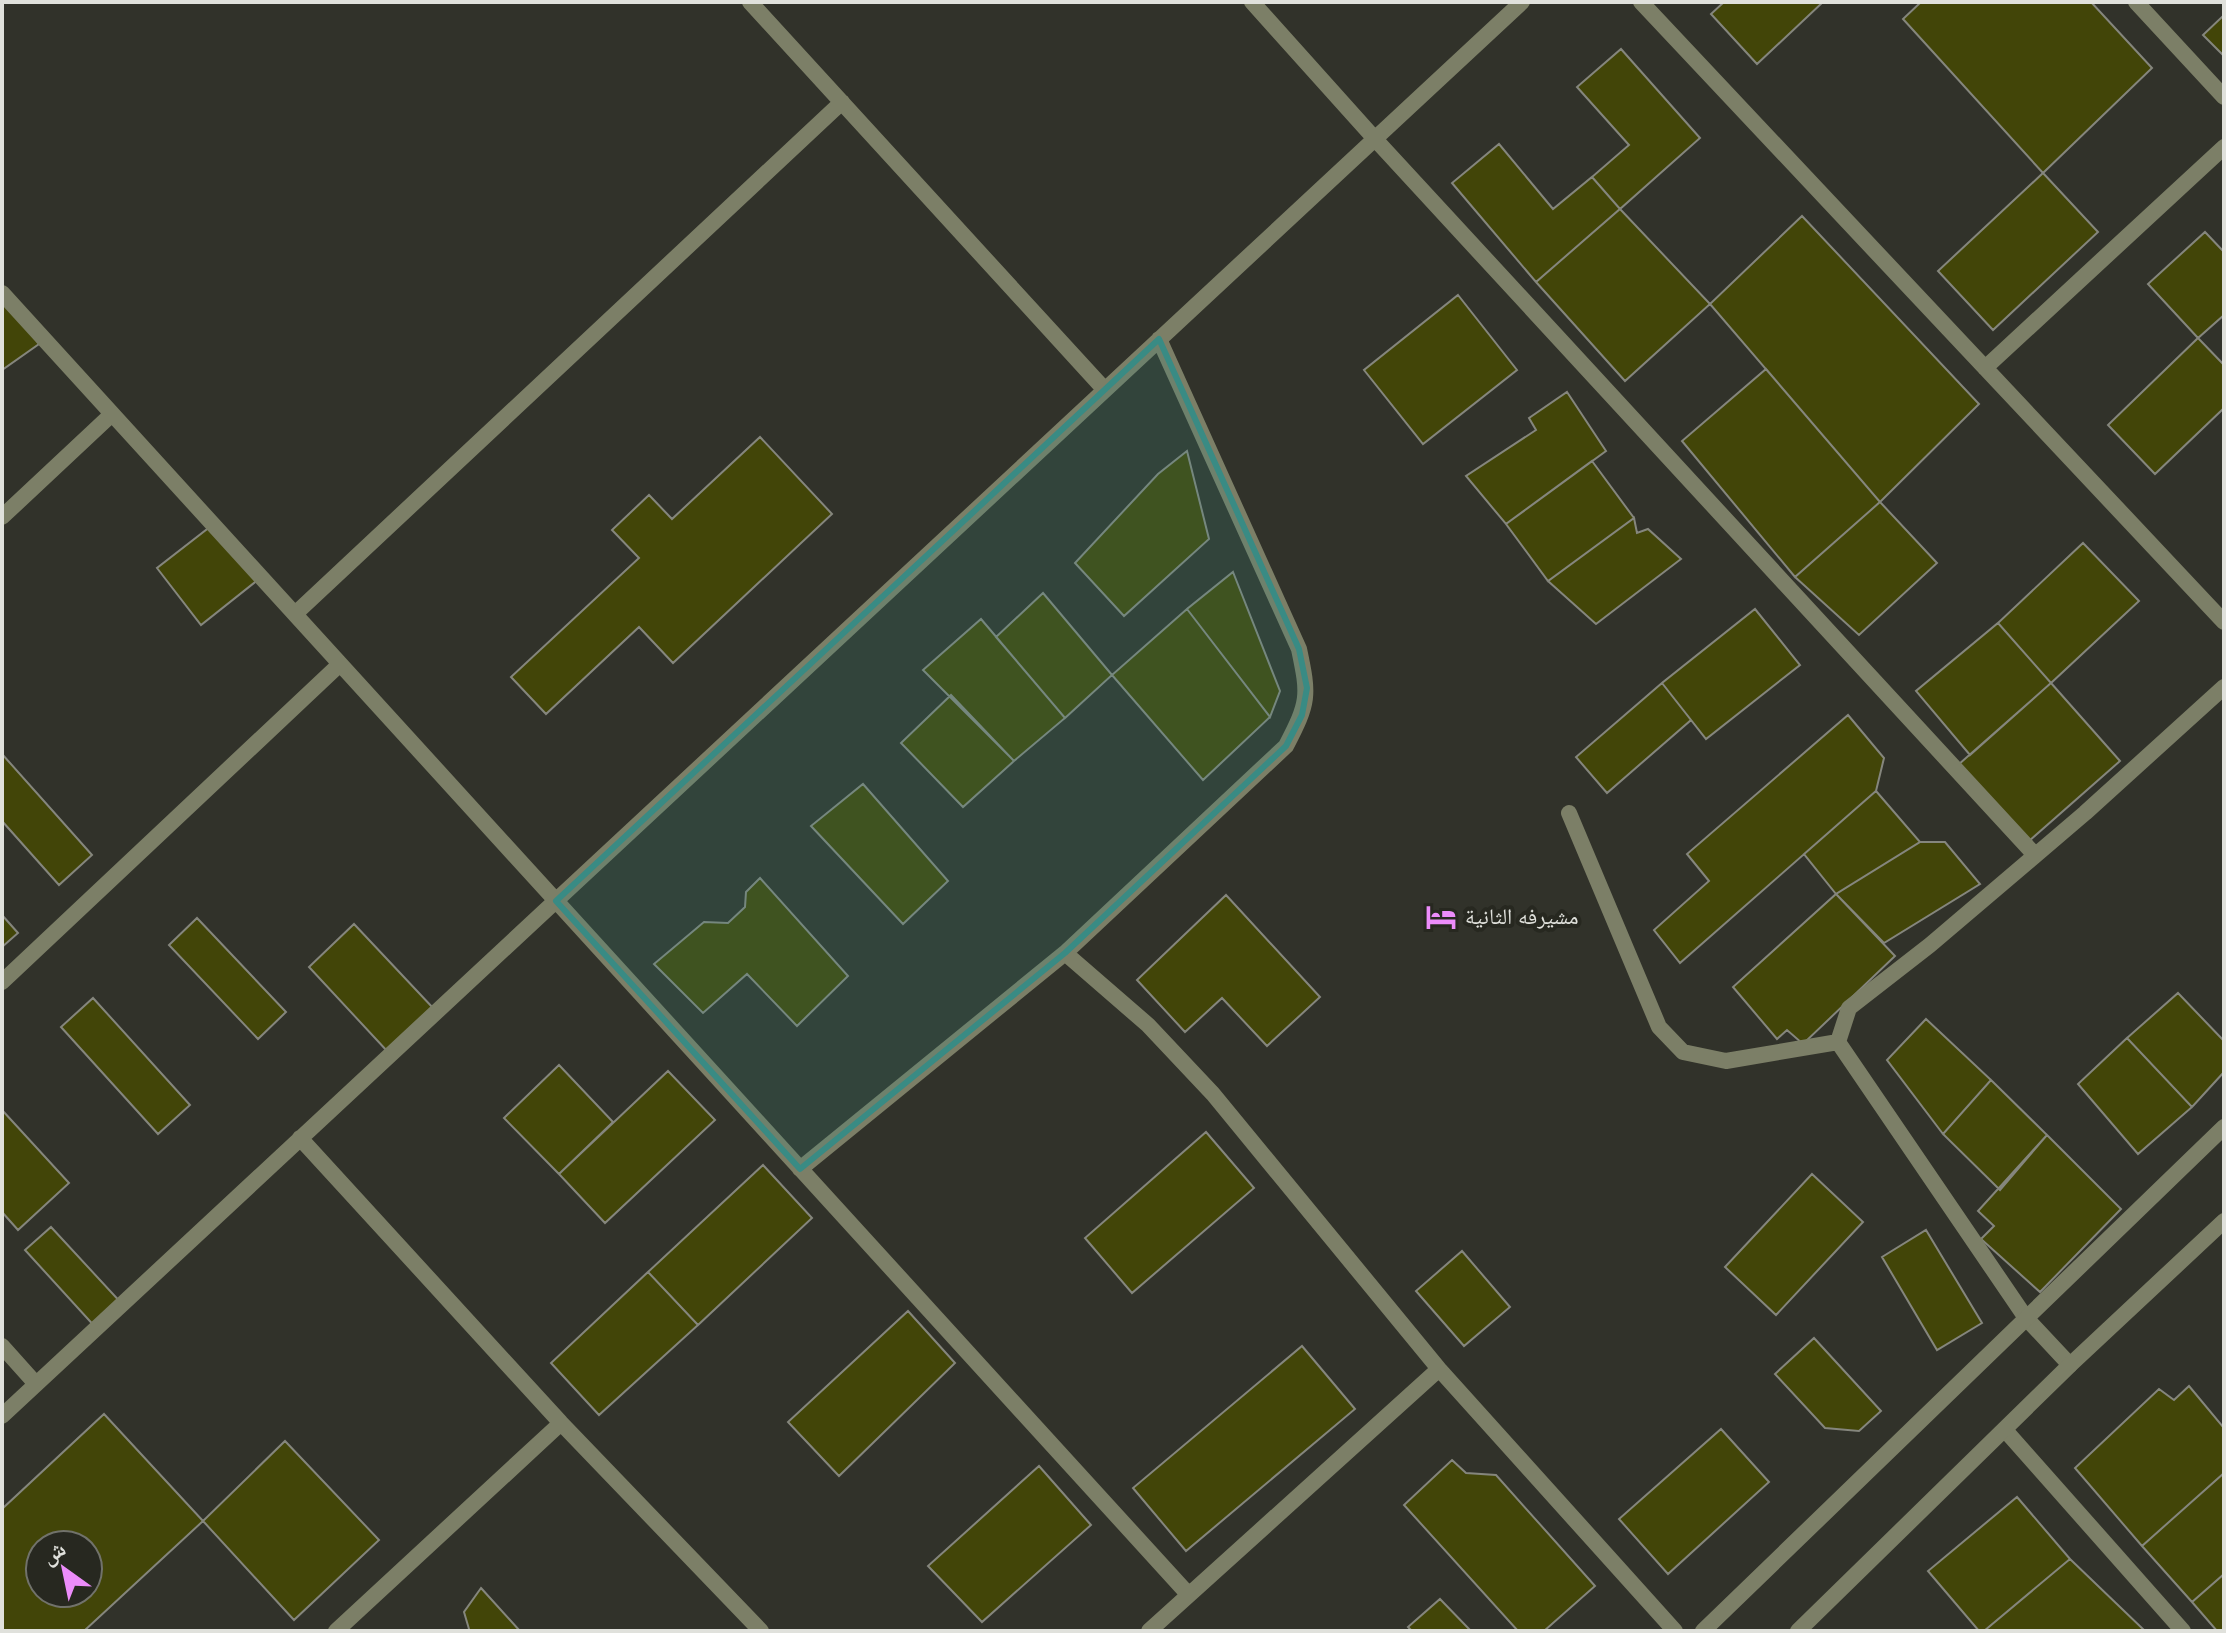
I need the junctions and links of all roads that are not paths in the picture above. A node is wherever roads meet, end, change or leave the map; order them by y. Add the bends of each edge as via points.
1 (750, 2) edge
2 (1252, 2) edge
3 (1522, 2) edge
4 (1641, 2) edge
5 (2136, 2) edge
6 (2224, 97) edge
7 (842, 102) junction
8 (1375, 139) junction
9 (2224, 147) edge
10 (2, 293) edge
11 (1159, 339) junction
12 (1985, 368) junction
13 (1105, 390) junction
14 (112, 414) junction
15 (2, 517) edge
16 (295, 614) junction
17 (2224, 622) edge
18 (340, 664) junction
19 (2224, 687) edge
20 (1569, 813) dead end
21 (2035, 855) junction
22 (556, 901) junction
23 (1065, 953) junction
24 (2, 982) edge
25 (1838, 1042) junction
26 (2224, 1127) edge
27 (300, 1138) junction
28 (800, 1169) junction
29 (2224, 1221) edge
30 (2026, 1318) junction
31 (2, 1346) edge
32 (2070, 1365) junction
33 (1439, 1369) junction
34 (36, 1384) junction
35 (2, 1416) edge
36 (561, 1423) junction
37 (2005, 1430) junction
38 (1188, 1594) junction
39 (336, 1631) edge
40 (761, 1631) edge
41 (1149, 1631) edge
42 (1675, 1631) edge
43 (1703, 1631) edge
44 (1798, 1631) edge
45 (2183, 1631) edge

1 - 7 street
2 - 8 street
3 - 8 street
4 - 12 street
5 - 6 street
7 - 13 street
7 - 16 street
8 - 11 street
8 - 21 street
9 - 12 street
10 - 14 street
11 - 13 street
11 - 23 street via 1299,649 1307,688 1302,715 1286,746
12 - 17 street
13 - 22 street
14 - 15 street
14 - 16 street
16 - 18 street
18 - 22 street
18 - 24 street
19 - 21 street
20 - 25 street via 1659,1027 1683,1052 1726,1061
21 - 25 street via 1849,1008
22 - 27 street
22 - 28 street
23 - 28 street
23 - 33 street via 1148,1025 1213,1094
25 - 30 street
26 - 30 street
27 - 34 street
27 - 36 street
28 - 38 street
29 - 32 street
30 - 32 street
30 - 43 street
31 - 34 street
32 - 37 street
33 - 38 street
33 - 42 street
34 - 35 street
36 - 39 street
36 - 40 street
37 - 44 street
37 - 45 street
38 - 41 street

